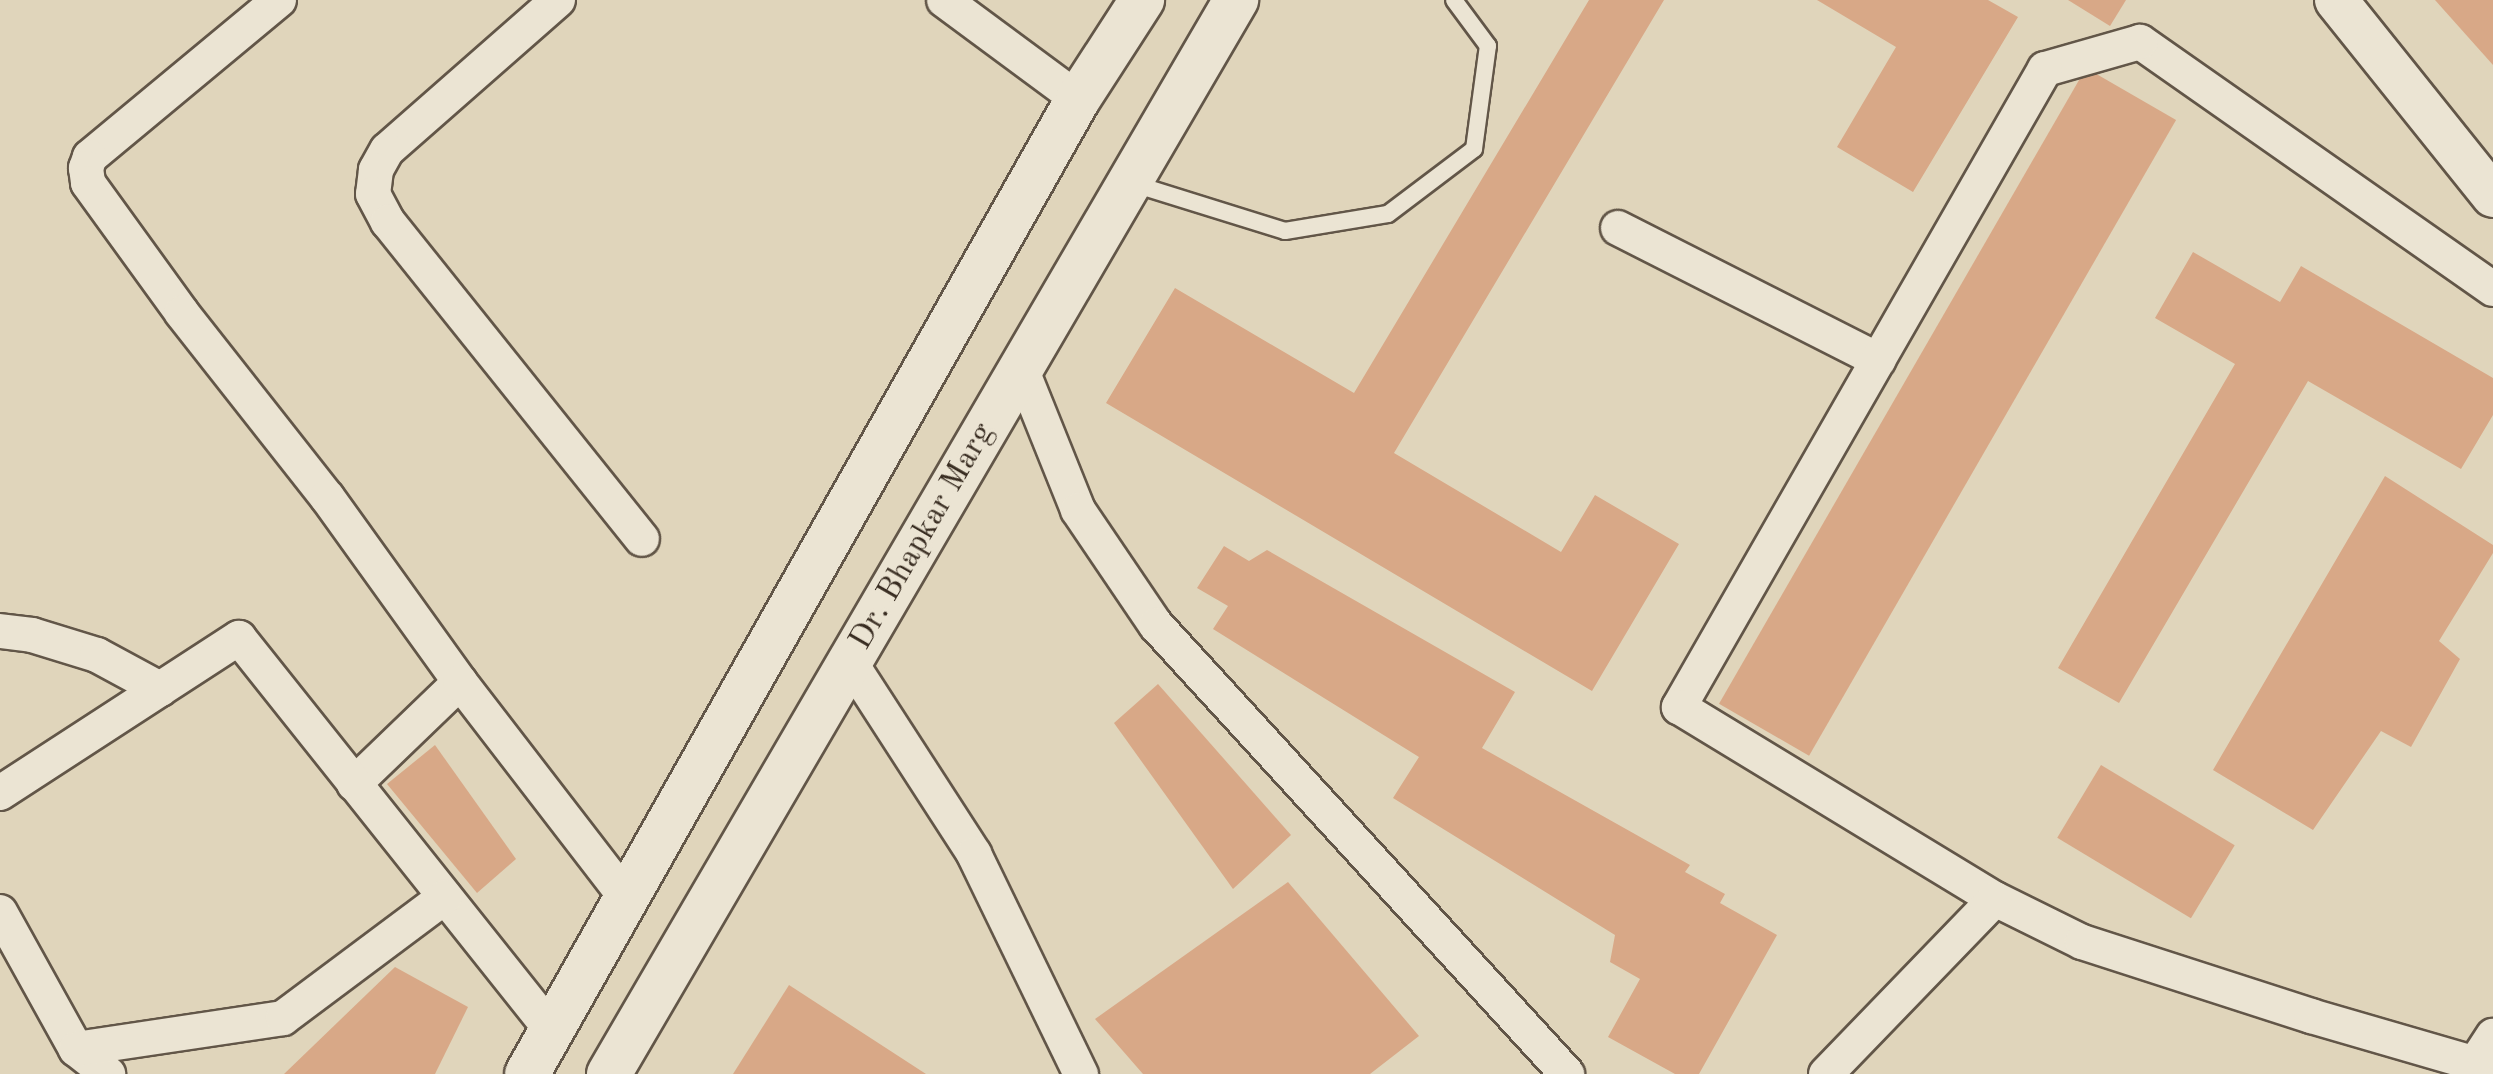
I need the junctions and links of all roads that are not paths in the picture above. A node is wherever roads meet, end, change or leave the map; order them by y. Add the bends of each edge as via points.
1 (279, 0) edge
2 (558, 0) edge
3 (944, 0) edge
4 (1142, 0) edge
5 (1236, 0) edge
6 (1454, 0) edge
7 (2336, 0) edge
8 (1078, 99) junction
9 (1130, 183) junction
10 (2493, 196) edge
11 (1618, 228) dead end
12 (2493, 289) edge
13 (1878, 360) junction
14 (1021, 368) junction
15 (642, 539) dead end
16 (0, 631) edge
17 (850, 662) junction
18 (460, 682) junction
19 (160, 689) junction
20 (354, 784) junction
21 (0, 793) edge
22 (445, 897) junction
23 (1995, 899) junction
24 (628, 900) junction
25 (0, 912) edge
26 (552, 1031) junction
27 (2493, 1036) edge
28 (76, 1049) junction
29 (2483, 1067) edge
30 (108, 1074) edge
31 (527, 1074) edge
32 (609, 1074) edge
33 (1081, 1074) edge
34 (1567, 1074) edge
35 (1826, 1074) edge

1 - 18 street via 90,157 88,183
2 - 15 street via 387,150 376,170 373,194 388,222
3 - 8 street
4 - 8 main road
5 - 9 main road, Dr. Bhapkar Marg
6 - 9 lane via 1488,46 1474,149 1388,214 1285,231
7 - 10 street
8 - 24 main road
9 - 14 main road, Dr. Bhapkar Marg
11 - 13 street
12 - 13 street via 2140,42 2045,69
13 - 23 street via 1679,707
14 - 17 main road, Dr. Bhapkar Marg
14 - 34 street via 1078,510 1156,625
16 - 19 street via 97,655
17 - 32 main road, Dr. Bhapkar Marg
17 - 33 street via 974,854
18 - 20 street
18 - 24 street
19 - 20 street via 239,638
19 - 21 street
20 - 22 street
22 - 26 street
22 - 28 street via 283,1018
23 - 29 street via 2082,942
23 - 35 street
24 - 26 main road
25 - 28 street
26 - 31 main road
27 - 29 street
28 - 30 street

